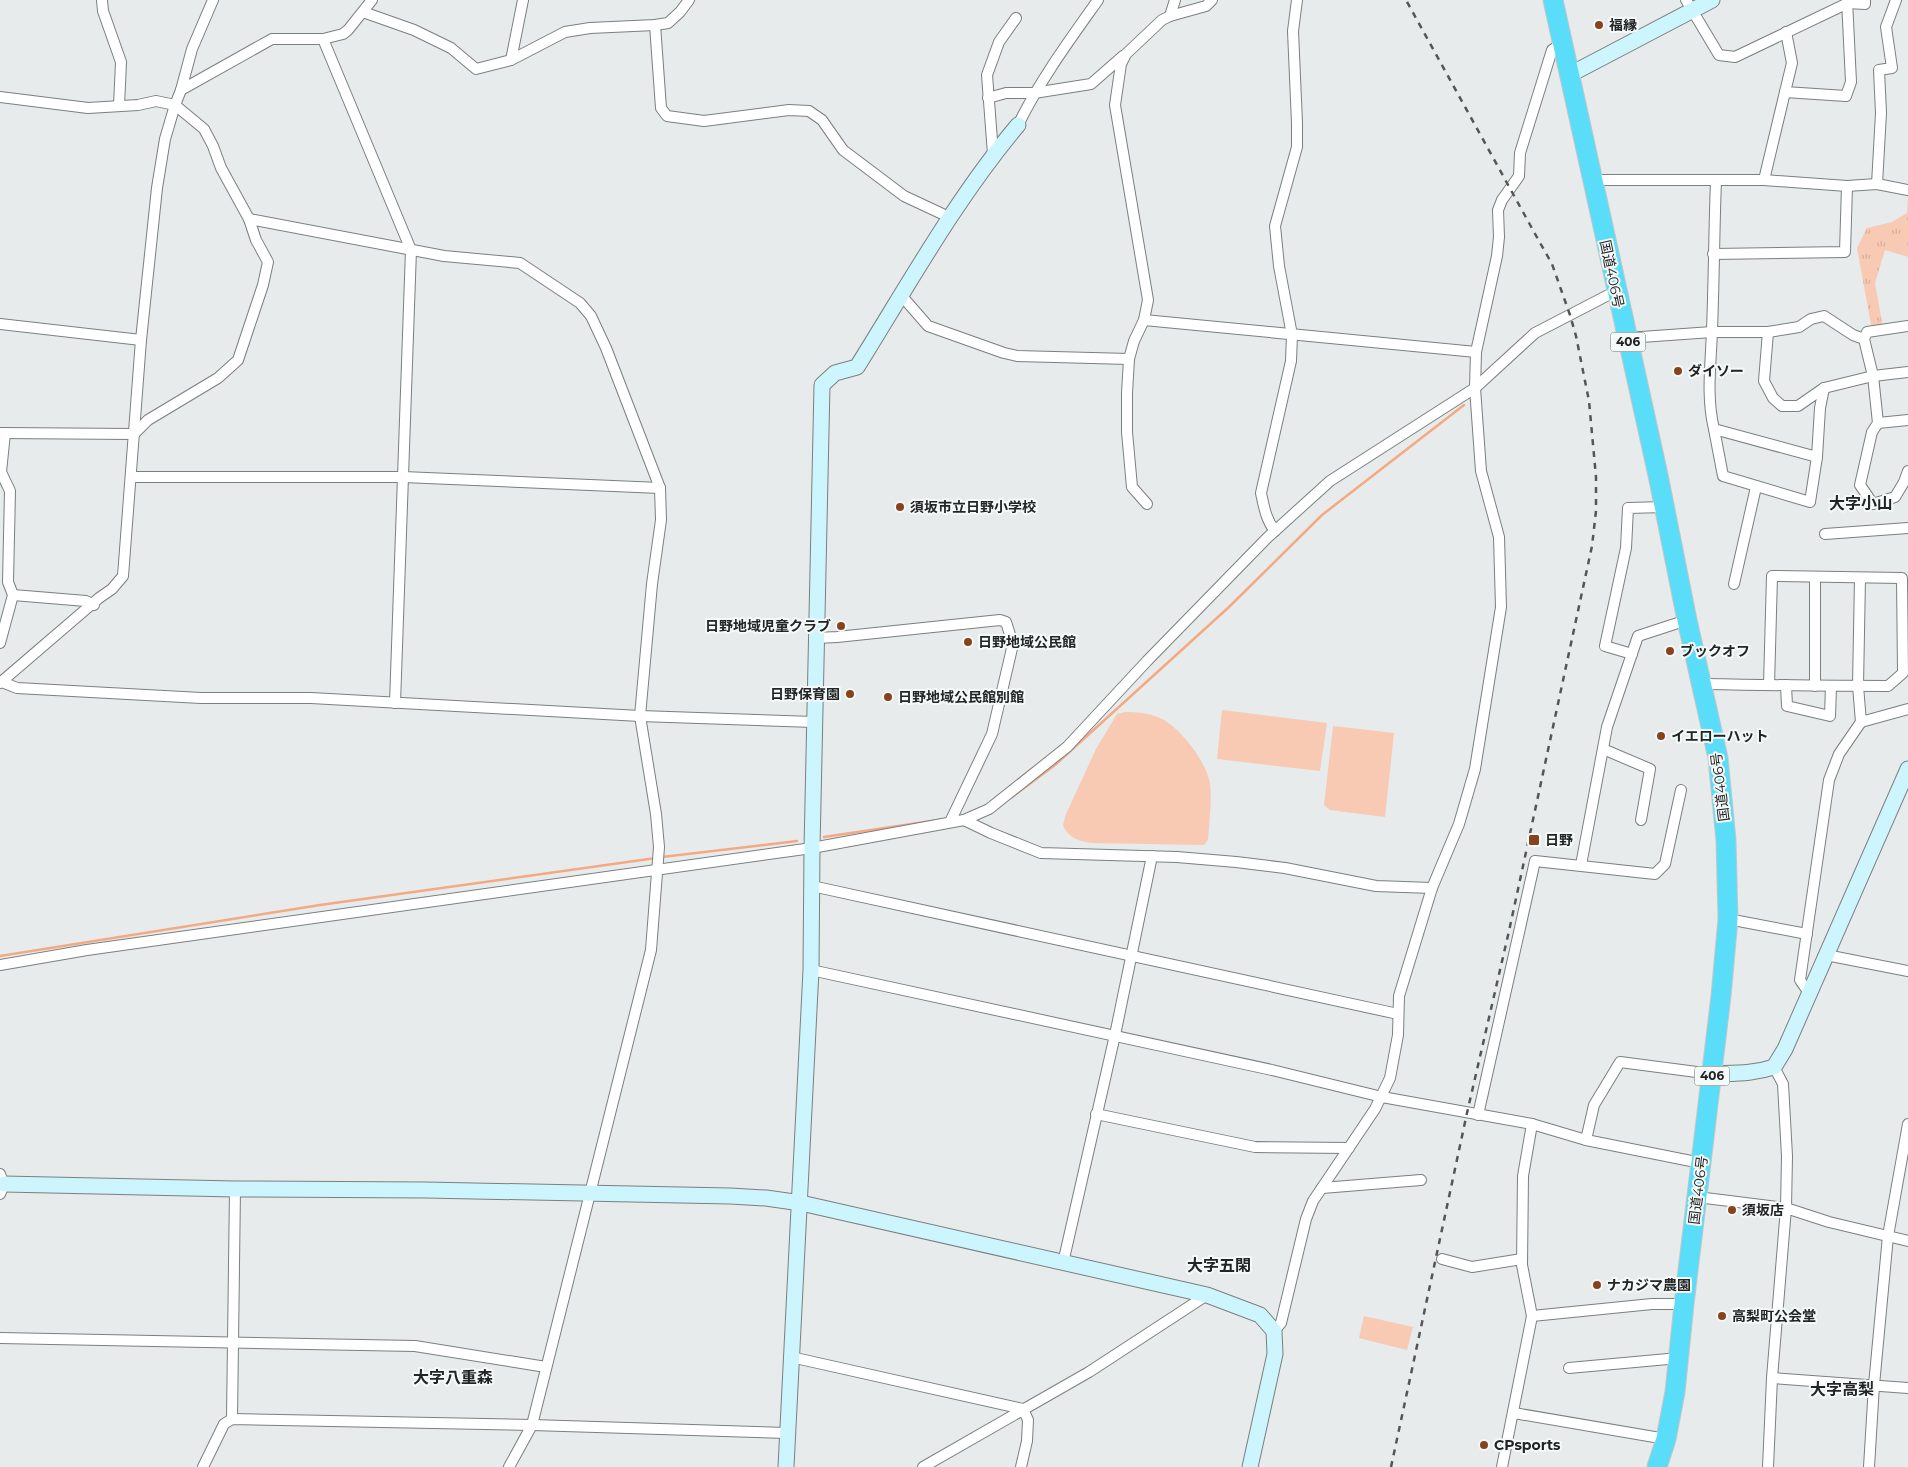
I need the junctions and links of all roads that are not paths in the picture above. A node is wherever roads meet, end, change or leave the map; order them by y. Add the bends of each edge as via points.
1 (102, 0) edge
2 (213, 0) edge
3 (372, 0) edge
4 (523, 0) edge
5 (689, 0) edge
6 (1098, 0) edge
7 (1175, 0) edge
8 (1212, 0) edge
9 (1297, 0) edge
10 (1549, 0) edge
11 (1553, 0) edge
12 (1712, 0) edge
13 (1865, 0) edge
14 (1896, 0) edge
15 (1847, 2) edge
16 (1690, 5) edge
17 (363, 12) junction
18 (1170, 16) junction
19 (1016, 18) dead end
20 (655, 26) junction
21 (1786, 32) junction
22 (323, 40) junction
23 (1562, 43) junction
24 (1126, 54) junction
25 (511, 60) junction
26 (1568, 75) junction
27 (181, 90) junction
28 (1785, 92) junction
29 (1034, 93) junction
30 (0, 97) edge
31 (988, 98) junction
32 (174, 105) junction
33 (120, 106) junction
34 (1018, 125) joint
35 (993, 154) junction
36 (1592, 180) junction
37 (1764, 180) junction
38 (1716, 181) junction
39 (1876, 184) junction
40 (1847, 186) junction
41 (1908, 190) edge
42 (951, 218) junction
43 (249, 219) junction
44 (411, 250) junction
45 (1713, 254) junction
46 (1616, 291) junction
47 (901, 295) junction
48 (1144, 320) junction
49 (0, 324) edge
50 (1908, 326) edge
51 (1712, 332) junction
52 (1768, 332) junction
53 (1292, 335) junction
54 (1627, 338) junction
55 (1864, 339) junction
56 (140, 340) junction
57 (1476, 352) junction
58 (1129, 359) junction
59 (1908, 372) edge
60 (1873, 376) junction
61 (1475, 388) junction
62 (1824, 388) junction
63 (1908, 420) edge
64 (1878, 423) junction
65 (1714, 429) junction
66 (2, 433) edge
67 (134, 434) junction
68 (1817, 457) junction
69 (1908, 471) edge
70 (131, 477) junction
71 (403, 477) junction
72 (1756, 487) junction
73 (660, 488) junction
74 (1147, 504) dead end
75 (1664, 507) junction
76 (1908, 528) edge
77 (1275, 531) junction
78 (1825, 534) dead end
79 (1815, 577) junction
80 (1860, 578) junction
81 (1734, 584) dead end
82 (12, 595) junction
83 (94, 605) junction
84 (1687, 620) junction
85 (816, 638) junction
86 (0, 643) edge
87 (1632, 654) junction
88 (1, 683) edge
89 (1702, 684) junction
90 (1769, 685) junction
91 (1786, 685) junction
92 (1815, 686) junction
93 (1831, 686) junction
94 (1858, 686) junction
95 (396, 703) junction
96 (1908, 709) edge
97 (640, 716) junction
98 (814, 722) junction
99 (1861, 722) junction
100 (1602, 750) junction
101 (1908, 769) edge
102 (1681, 790) dead end
103 (964, 820) junction
104 (1641, 820) dead end
105 (950, 822) junction
106 (812, 848) junction
107 (1152, 856) junction
108 (658, 863) junction
109 (1581, 865) junction
110 (812, 886) junction
111 (1432, 888) junction
112 (1728, 919) junction
113 (1807, 934) junction
114 (1826, 955) junction
115 (1131, 956) junction
116 (0, 965) edge
117 (811, 970) junction
118 (1908, 971) edge
119 (1809, 993) junction
120 (1398, 1014) junction
121 (1114, 1036) junction
122 (1774, 1067) junction
123 (1712, 1074) junction
124 (1382, 1097) junction
125 (1096, 1114) junction
126 (1478, 1115) junction
127 (1532, 1124) junction
128 (1908, 1124) edge
129 (1586, 1140) junction
130 (1349, 1148) junction
131 (1701, 1163) junction
132 (1421, 1180) dead end
133 (1, 1184) edge
134 (1322, 1188) junction
135 (235, 1189) junction
136 (589, 1193) junction
137 (1697, 1197) junction
138 (801, 1203) junction
139 (1786, 1208) junction
140 (1888, 1236) junction
141 (1908, 1241) edge
142 (1442, 1259) dead end
143 (1522, 1259) junction
144 (1064, 1263) junction
145 (1207, 1295) junction
146 (1684, 1304) junction
147 (1532, 1316) junction
148 (1274, 1331) junction
149 (0, 1338) edge
150 (232, 1342) junction
151 (791, 1357) junction
152 (1679, 1358) junction
153 (546, 1367) junction
154 (1569, 1368) dead end
155 (1772, 1378) junction
156 (1874, 1385) junction
157 (1908, 1388) edge
158 (1023, 1409) junction
159 (1514, 1413) junction
160 (232, 1419) junction
161 (532, 1425) junction
162 (787, 1433) junction
163 (1666, 1439) junction
164 (203, 1467) edge
165 (509, 1467) edge
166 (786, 1467) edge
167 (923, 1467) edge
168 (1021, 1467) edge
169 (1250, 1467) edge
170 (1502, 1467) edge
171 (1657, 1467) edge
172 (1768, 1467) edge
173 (1869, 1467) edge

1 - 33 street via 121,62
2 - 27 street via 192,48
3 - 17 street
4 - 25 street
5 - 20 street via 668,23
6 - 29 street
7 - 18 street
8 - 18 street via 1206,6
9 - 53 street via 1294,31 1297,147 1275,232
10 - 11 street
11 - 23 highway, 国道406号 / 406
12 - 16 street
13 - 15 street via 1865,4
14 - 39 street via 1886,27 1892,68 1879,70 1881,113
15 - 21 street
15 - 28 street via 1851,82 1846,96
16 - 21 street via 1719,55 1736,57
16 - 26 street
17 - 22 street via 343,34
17 - 25 street via 421,33 451,48 476,69
18 - 24 street
19 - 31 street via 999,42 987,75
20 - 25 street via 566,32
20 - 42 street via 661,108 667,116 704,121 789,110 809,111 822,120 843,150 858,162 904,196
21 - 28 street via 1792,63
22 - 27 street via 272,39
22 - 44 street
23 - 26 highway, 国道406号 / 406
23 - 57 street via 1552,50 1520,153 1519,176 1498,210 1497,256
24 - 29 street via 1091,84
24 - 48 street via 1121,64 1115,105 1148,300
26 - 36 highway, 国道406号 / 406
27 - 32 street
28 - 37 street
29 - 31 street via 1006,93
29 - 34 street
30 - 33 street via 73,107
31 - 35 street
32 - 33 street via 156,101
32 - 43 street via 204,129
32 - 56 street via 157,188
34 - 35 street
35 - 42 street
36 - 38 street
36 - 46 highway, 国道406号 / 406
37 - 38 street
37 - 40 street
38 - 45 street
39 - 40 street
39 - 41 street
40 - 45 street via 1845,252
42 - 47 street
43 - 44 street
43 - 67 street via 268,262 238,360 218,378 148,420
44 - 71 street
44 - 73 street via 520,263 580,303 591,316 606,348
45 - 51 street
46 - 54 highway, 国道406号 / 406
46 - 61 street via 1536,333
47 - 58 street via 928,326 1004,353
47 - 85 street via 857,367 834,373 822,385
48 - 53 street
48 - 58 street
49 - 56 street
50 - 55 street via 1867,332
51 - 52 street
51 - 54 street
51 - 65 street via 1708,385
52 - 55 street via 1799,327 1824,316
52 - 62 street via 1764,381 1782,406 1798,406
53 - 57 street
53 - 77 street via 1288,381 1262,493 1269,524
54 - 75 highway, 国道406号 / 406
55 - 60 street
56 - 67 street
57 - 61 street
58 - 74 street via 1127,432 1132,487
59 - 60 street
60 - 62 street
60 - 64 street
61 - 77 street via 1330,481
61 - 111 street via 1481,471 1499,537 1501,607 1475,768 1459,824
62 - 68 street
63 - 64 street
64 - 69 street via 1872,432 1860,485 1873,504 1895,497
65 - 68 street
65 - 72 street via 1723,476
66 - 67 street
66 - 82 street via 1,472 10,491 8,582
67 - 70 street
68 - 72 street via 1810,502
70 - 71 street
70 - 83 street via 123,576
71 - 73 street
71 - 95 street
72 - 81 street
73 - 97 street via 661,520
75 - 84 highway, 国道406号 / 406
75 - 87 street via 1628,508 1626,548 1604,646
76 - 78 street
77 - 103 street via 1147,660 1067,747 989,809
79 - 80 street
79 - 90 street via 1772,576
79 - 92 street
80 - 94 street
80 - 94 street via 1902,578 1902,674 1888,686
82 - 83 street via 86,601
82 - 86 street
83 - 88 street
84 - 87 street via 1638,636
84 - 89 highway, 国道406号 / 406
85 - 98 street
85 - 105 street via 1006,622 1013,644 992,734
87 - 100 street
88 - 95 street via 17,688 201,698 311,698
89 - 90 street
89 - 112 highway, 国道406号 / 406 via 1718,758 1726,840
90 - 91 street
91 - 92 street
91 - 93 street via 1787,706 1830,716
92 - 93 street
93 - 94 street
94 - 99 street
95 - 97 street
96 - 99 street
97 - 98 street
97 - 108 street via 656,814
98 - 106 street
99 - 113 street via 1839,754 1830,780
100 - 104 street via 1650,769
100 - 109 street
101 - 114 street
102 - 109 street via 1665,864 1655,874
103 - 105 street
103 - 107 street via 1041,853
105 - 106 street
106 - 108 street
106 - 110 street
107 - 111 street via 1286,868 1376,886
107 - 115 street
108 - 116 street
108 - 136 street via 651,950
109 - 126 street via 1535,861
110 - 115 street
110 - 117 street
111 - 120 street via 1399,996
112 - 113 street
112 - 123 highway, 国道406号 / 406
113 - 119 street via 1800,980
114 - 118 street
114 - 119 street
115 - 120 street
115 - 121 street
117 - 121 street
117 - 138 street
119 - 122 street
120 - 124 street via 1398,1035 1390,1078
121 - 124 street
121 - 125 street
122 - 123 street via 1752,1073
122 - 139 street via 1783,1084
123 - 129 street via 1620,1062 1594,1105
123 - 131 highway, 国道406号 / 406
124 - 126 street
124 - 130 street
125 - 130 street via 1254,1147
125 - 144 street
126 - 127 street
127 - 129 street
127 - 143 street via 1523,1176
128 - 140 street
129 - 131 street
130 - 134 street
131 - 137 highway, 国道406号 / 406
132 - 134 street
133 - 135 street
134 - 148 street via 1306,1219 1281,1322
135 - 136 street
135 - 150 street
136 - 138 street via 730,1196
136 - 153 street
137 - 139 street
137 - 146 highway, 国道406号 / 406
138 - 144 street
138 - 151 street
139 - 140 street
139 - 155 street
140 - 141 street
140 - 156 street
142 - 143 street via 1472,1267
143 - 147 street
144 - 145 street
145 - 148 street via 1260,1315
145 - 158 street via 1089,1372
146 - 147 street via 1652,1304
146 - 152 highway, 国道406号 / 406
147 - 159 street
148 - 169 street via 1275,1354
149 - 150 street
150 - 153 street via 415,1346
150 - 160 street
151 - 158 street
151 - 162 street
152 - 154 street
152 - 163 highway, 国道406号 / 406
153 - 161 street
155 - 156 street
155 - 172 street
156 - 157 street
156 - 173 street
158 - 167 street
158 - 168 street via 1028,1420
159 - 163 street
159 - 170 street
160 - 161 street
160 - 164 street via 224,1424
161 - 162 street
161 - 165 street
162 - 166 street
163 - 171 highway, 国道406号 / 406

